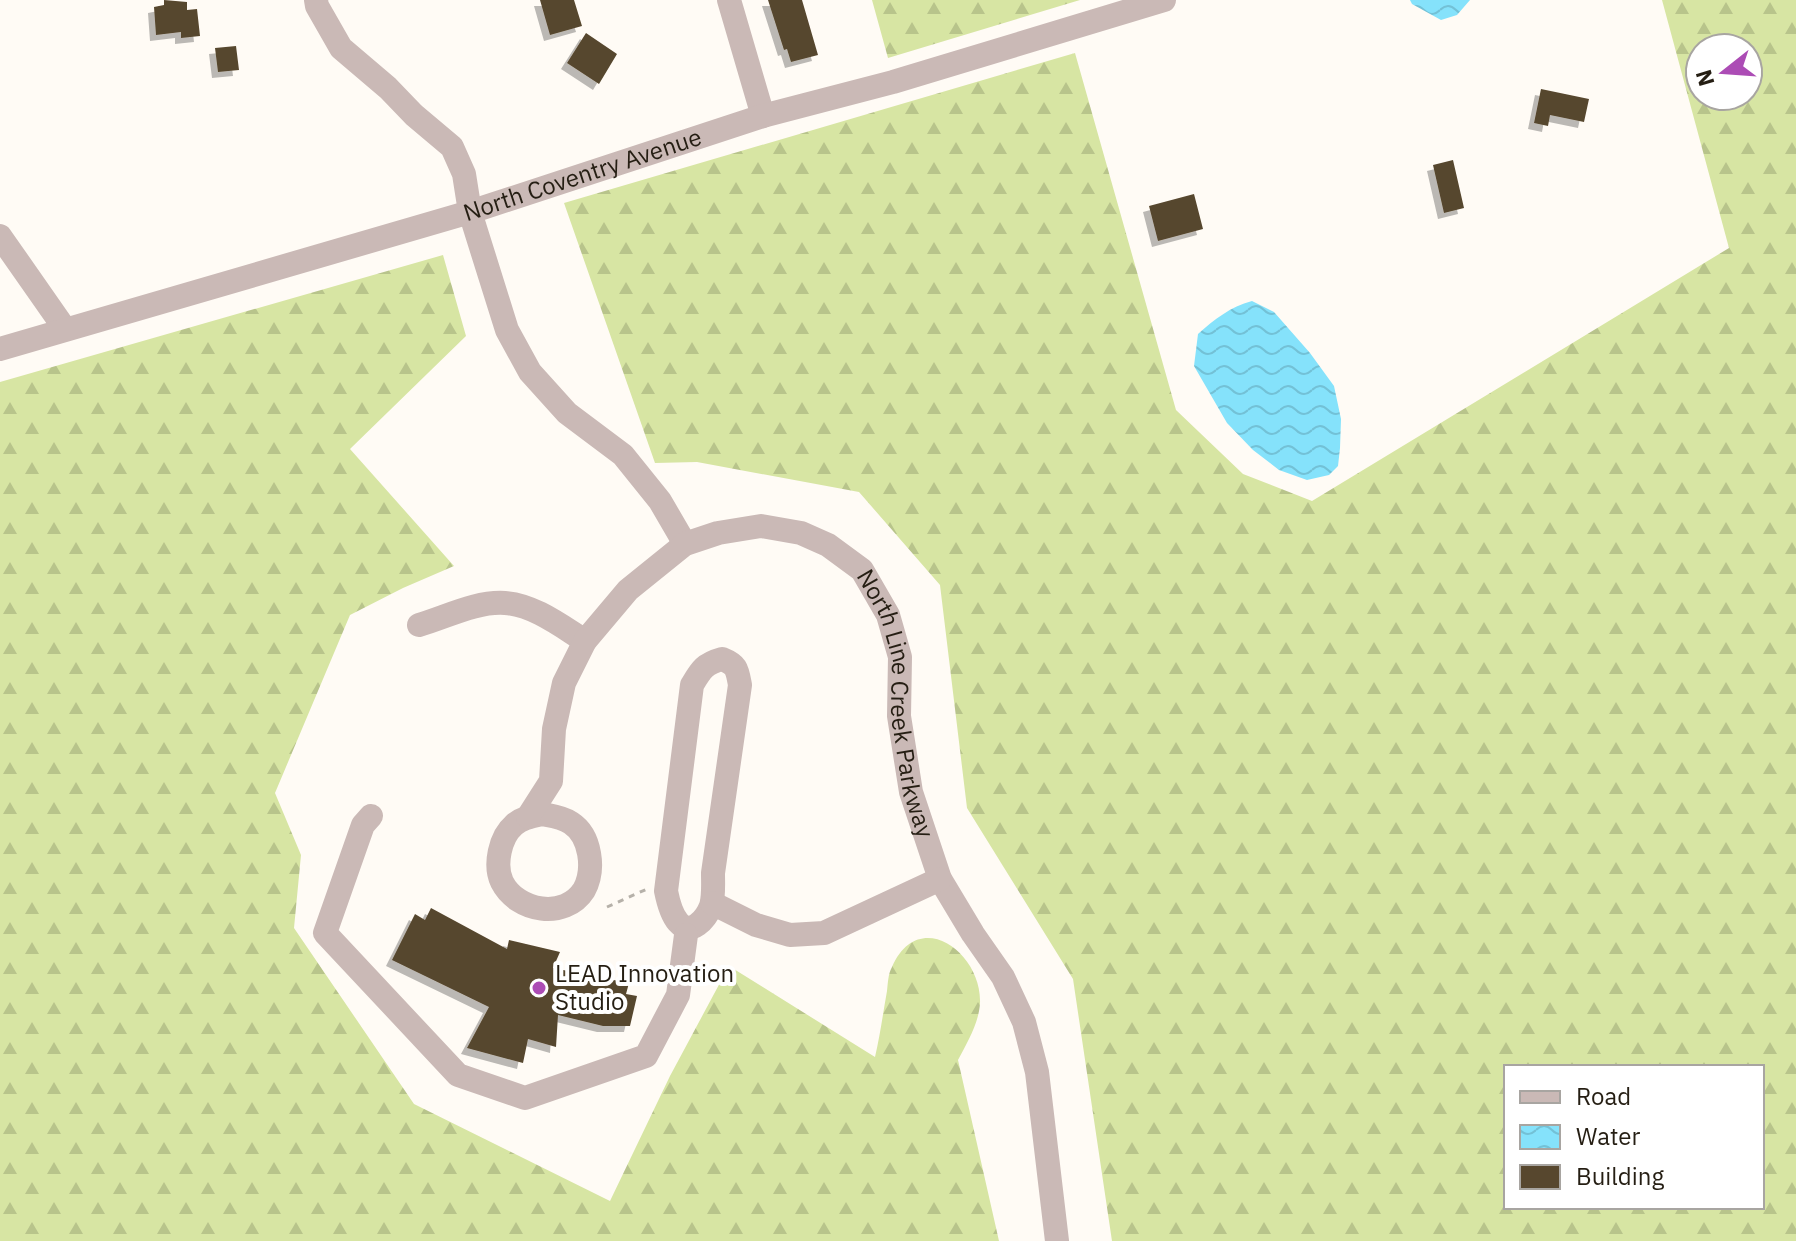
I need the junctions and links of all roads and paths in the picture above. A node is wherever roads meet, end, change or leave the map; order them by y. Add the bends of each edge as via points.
1 (316, 0) edge
2 (729, 0) edge
3 (1164, 0) edge
4 (763, 116) junction
5 (470, 212) junction
6 (0, 236) edge
7 (65, 329) junction
8 (0, 349) edge
9 (685, 544) junction
10 (419, 625) dead end
11 (585, 641) junction
12 (551, 781) junction
13 (371, 816) dead end
14 (528, 817) junction
15 (573, 824) junction
16 (940, 879) junction
17 (639, 893) dead end
18 (712, 903) junction
19 (607, 907) dead end
20 (686, 935) dead end
21 (1057, 1241) edge

1 - 5 street via 341,48 452,147 464,174
2 - 4 street
3 - 4 street, North Coventry Avenue
4 - 5 street, North Coventry Avenue
5 - 7 street, North Coventry Avenue
5 - 9 street via 507,330 530,372 567,413 623,455 660,501
6 - 7 street
7 - 8 street, North Coventry Avenue
9 - 11 street, North Line Creek Parkway via 628,590
9 - 16 street, North Line Creek Parkway via 761,526 801,533 862,570 888,615 900,657 899,716 911,792
10 - 11 street via 473,607 508,603 534,611
11 - 12 street, North Line Creek Parkway via 564,683
12 - 14 street
12 - 15 street
13 - 20 street via 363,825 325,933 458,1075 525,1098 646,1056 678,995
14 - 15 street via 557,816
14 - 15 street via 505,836 498,864 503,885 542,910 560,909 583,891 590,856
16 - 18 street via 824,933 790,935
16 - 21 street, North Line Creek Parkway via 1003,977 1024,1022 1037,1072
17 - 19 path
18 - 18 street via 740,685 738,670 722,659 701,669 692,685 666,891 678,923 687,927 705,919

